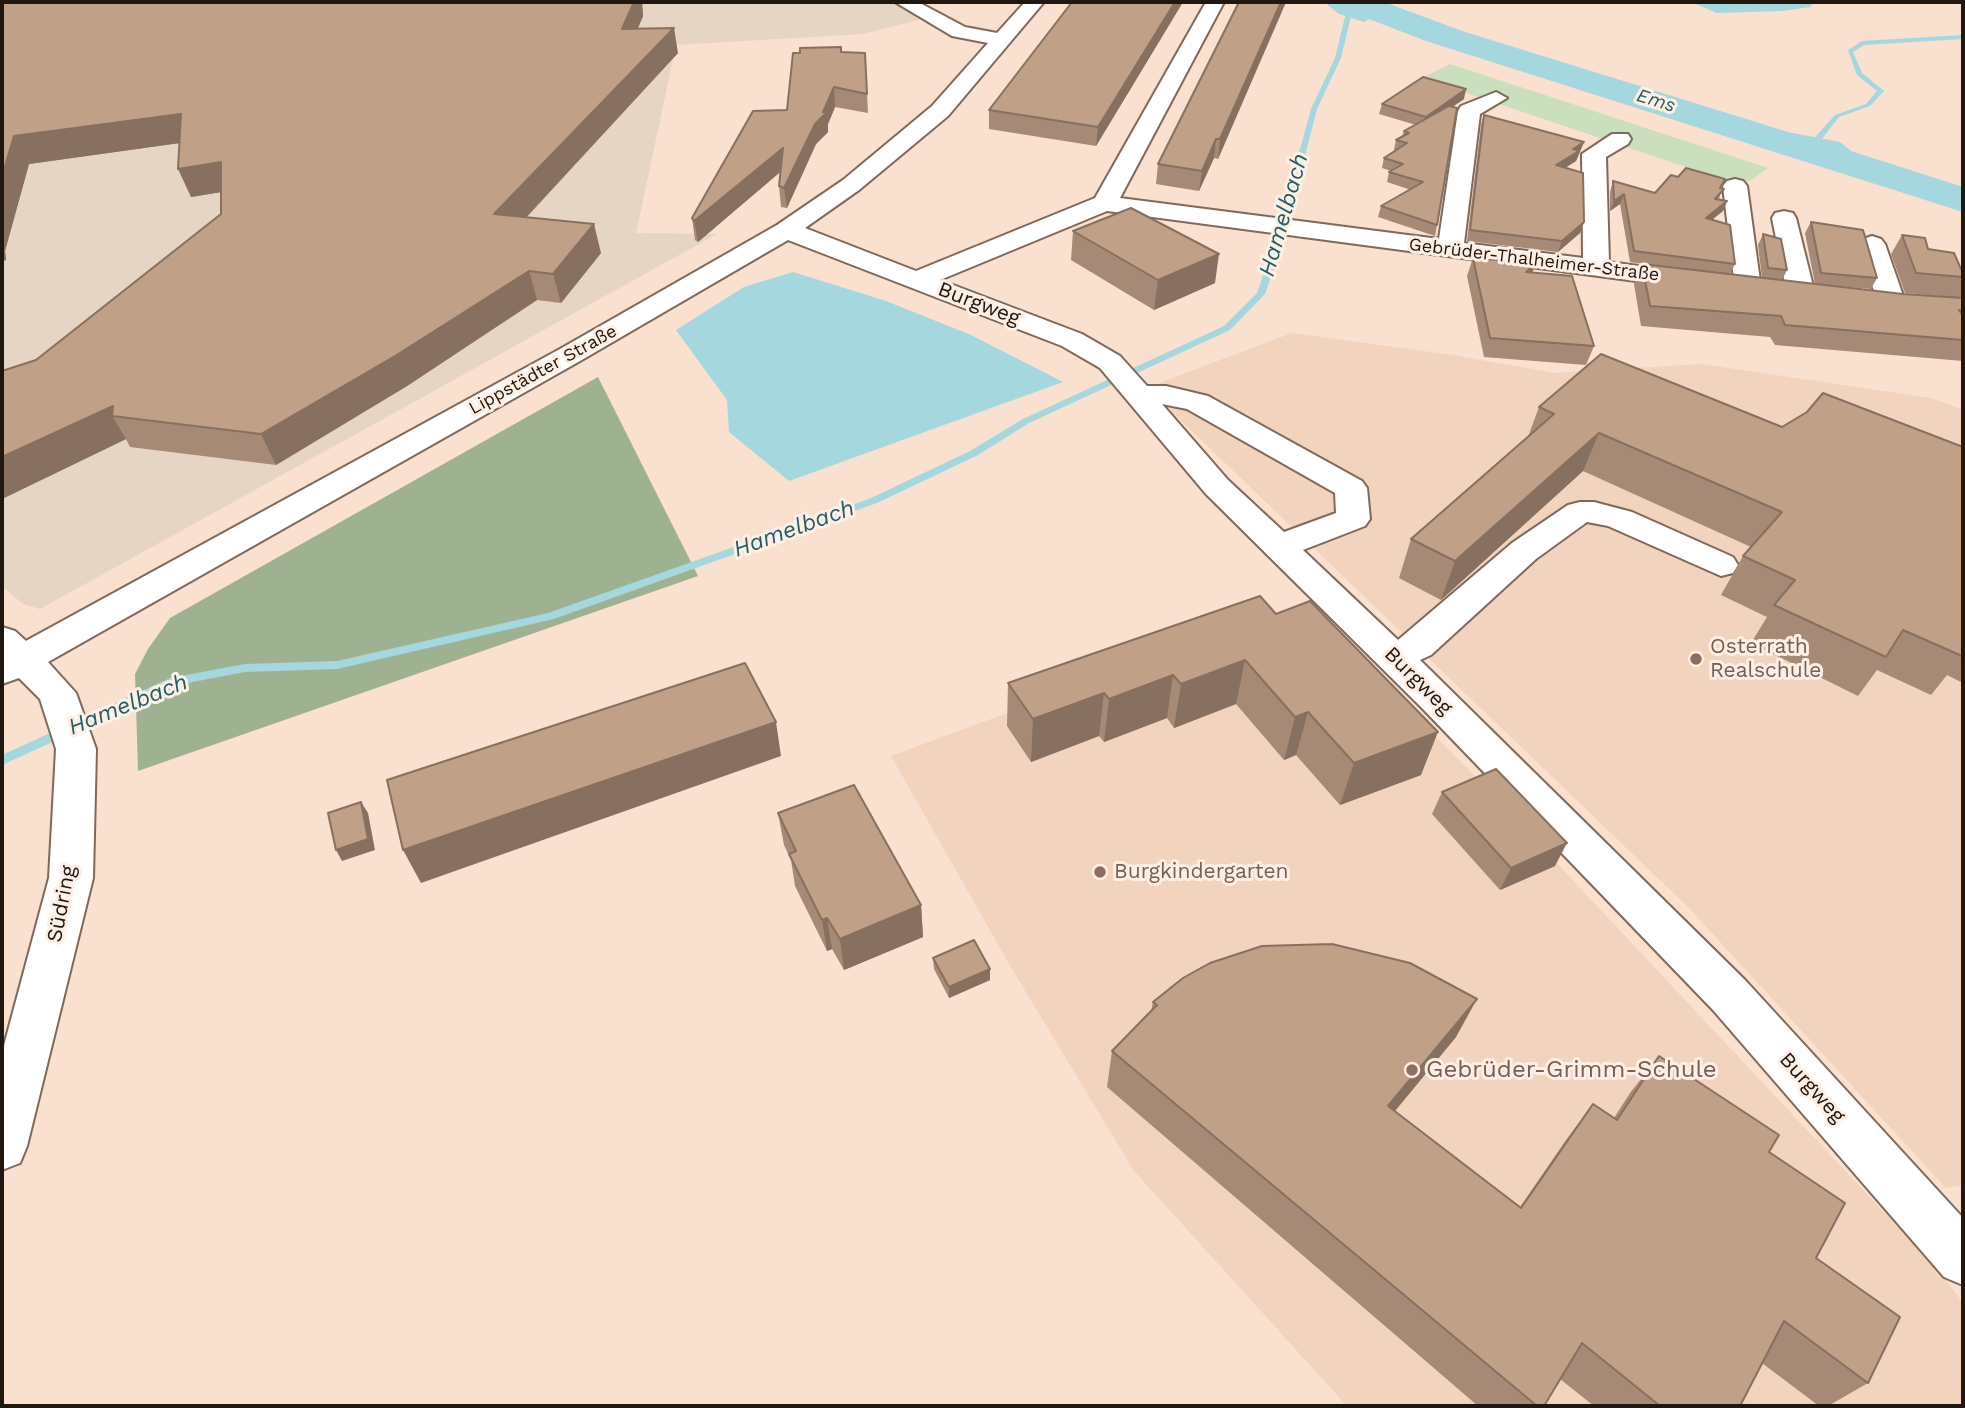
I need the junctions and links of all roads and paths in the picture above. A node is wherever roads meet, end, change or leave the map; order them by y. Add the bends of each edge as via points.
1 (904, 2) edge
2 (1035, 2) edge
3 (1215, 2) edge
4 (1002, 40) junction
5 (1496, 98) dead end
6 (1620, 139) dead end
7 (1735, 186) dead end
8 (1105, 203) junction
9 (1044, 204) dead end
10 (1068, 218) junction
11 (1784, 218) dead end
12 (786, 230) junction
13 (1872, 244) dead end
14 (1450, 249) junction
15 (1596, 268) junction
16 (918, 281) junction
17 (1748, 288) junction
18 (1891, 304) edge
19 (1136, 391) junction
20 (1280, 546) junction
21 (1721, 565) dead end
22 (9, 657) edge
23 (1394, 657) junction
24 (2, 1146) edge
25 (1963, 1258) edge

1 - 4 street via 959,32
2 - 4 street, Lippstädter Straße
3 - 8 street
4 - 12 street, Lippstädter Straße via 940,110 890,155
5 - 14 street via 1469,111
6 - 15 street via 1594,154
7 - 17 street
8 - 10 street
8 - 14 street, Gebrüder-Thalheimer-Straße
9 - 10 street
10 - 16 street
11 - 17 street, Gebrüder-Thalheimer-Straße via 1814,296
12 - 16 street, Burgweg
12 - 22 street, Lippstädter Straße via 582,349
13 - 18 street
14 - 15 street, Gebrüder-Thalheimer-Straße
15 - 17 street, Gebrüder-Thalheimer-Straße
16 - 19 street, Burgweg via 1072,340 1110,362
19 - 20 street, Burgweg via 1217,487
19 - 20 street via 1197,402 1352,488 1353,519
20 - 23 street, Burgweg
21 - 23 street via 1620,519 1580,512 1524,551 1418,646
22 - 24 street, Südring via 57,693 76,749 71,878
23 - 25 street, Burgweg via 1730,995

